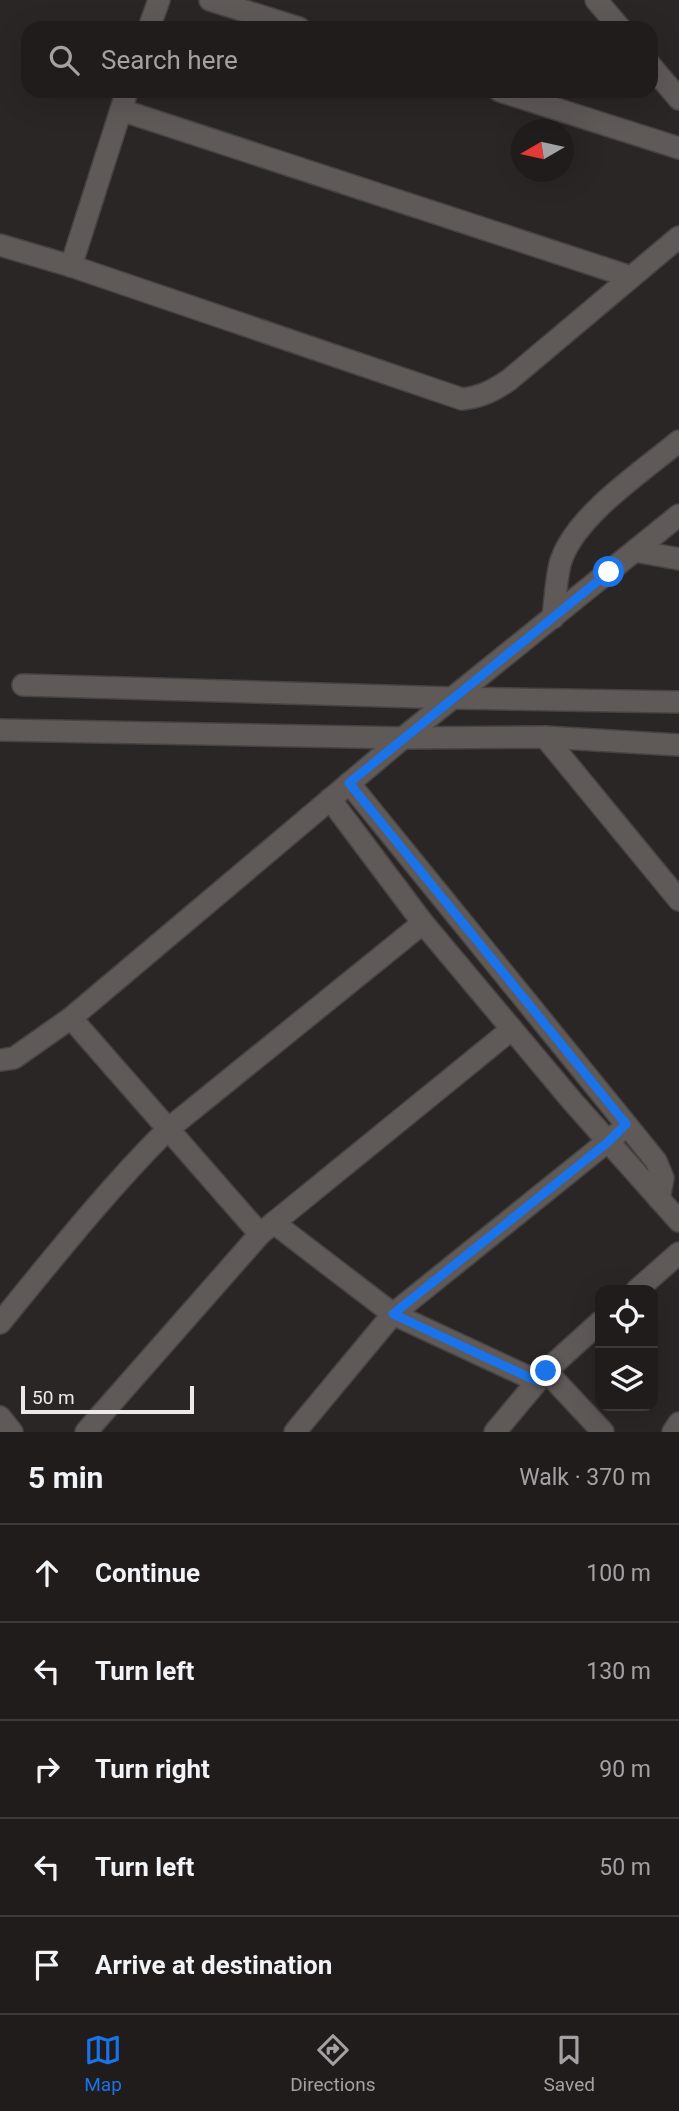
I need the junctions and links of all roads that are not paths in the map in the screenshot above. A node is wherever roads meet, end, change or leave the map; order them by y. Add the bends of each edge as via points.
1 (159, 0) edge
2 (210, 0) edge
3 (596, 0) edge
4 (152, 21) edge
5 (277, 21) edge
6 (614, 21) edge
7 (658, 74) edge
8 (522, 98) edge
9 (679, 99) edge
10 (124, 101) edge
11 (679, 148) edge
12 (679, 237) edge
13 (0, 245) edge
14 (71, 266) junction
15 (631, 277) junction
16 (679, 441) edge
17 (679, 515) edge
18 (635, 551) junction
19 (679, 559) edge
20 (553, 618) junction
21 (23, 685) dead end
22 (452, 698) junction
23 (679, 702) edge
24 (0, 730) edge
25 (545, 737) junction
26 (403, 738) junction
27 (679, 745) edge
28 (349, 783) junction
29 (330, 799) junction
30 (679, 900) edge
31 (424, 923) junction
32 (71, 1018) junction
33 (512, 1029) junction
34 (0, 1060) edge
35 (626, 1124) junction
36 (167, 1130) junction
37 (608, 1142) junction
38 (659, 1199) junction
39 (679, 1222) edge
40 (267, 1228) junction
41 (679, 1253) edge
42 (642, 1285) edge
43 (393, 1314) junction
44 (0, 1323) edge
45 (595, 1327) edge
46 (541, 1376) junction
47 (0, 1418) edge
48 (679, 1423) edge
49 (12, 1432) edge
50 (86, 1432) edge
51 (295, 1432) edge
52 (495, 1432) edge
53 (603, 1432) edge
54 (673, 1432) edge

1 - 4 street
2 - 5 street
3 - 6 street
7 - 9 street
8 - 11 street
10 - 14 street
10 - 15 street
12 - 15 street
13 - 14 street
14 - 15 street via 462,399 494,391
16 - 20 street via 573,535 561,563
17 - 18 street
18 - 19 street
18 - 20 street
20 - 22 street
21 - 22 street
22 - 23 street
22 - 26 street
24 - 26 street
25 - 26 street
25 - 27 street
25 - 30 street
26 - 28 street
28 - 29 street
28 - 35 street
29 - 31 street
29 - 32 street
31 - 33 street
31 - 36 street
32 - 34 street via 14,1058
32 - 36 street
33 - 37 street
33 - 40 street
35 - 37 street
35 - 38 street via 661,1168
36 - 40 street
36 - 44 street
37 - 38 street
37 - 43 street
38 - 39 street
40 - 43 street
40 - 50 street
41 - 42 street
43 - 46 street
43 - 51 street
45 - 46 street
46 - 52 street
46 - 53 street
47 - 49 street
48 - 54 street

